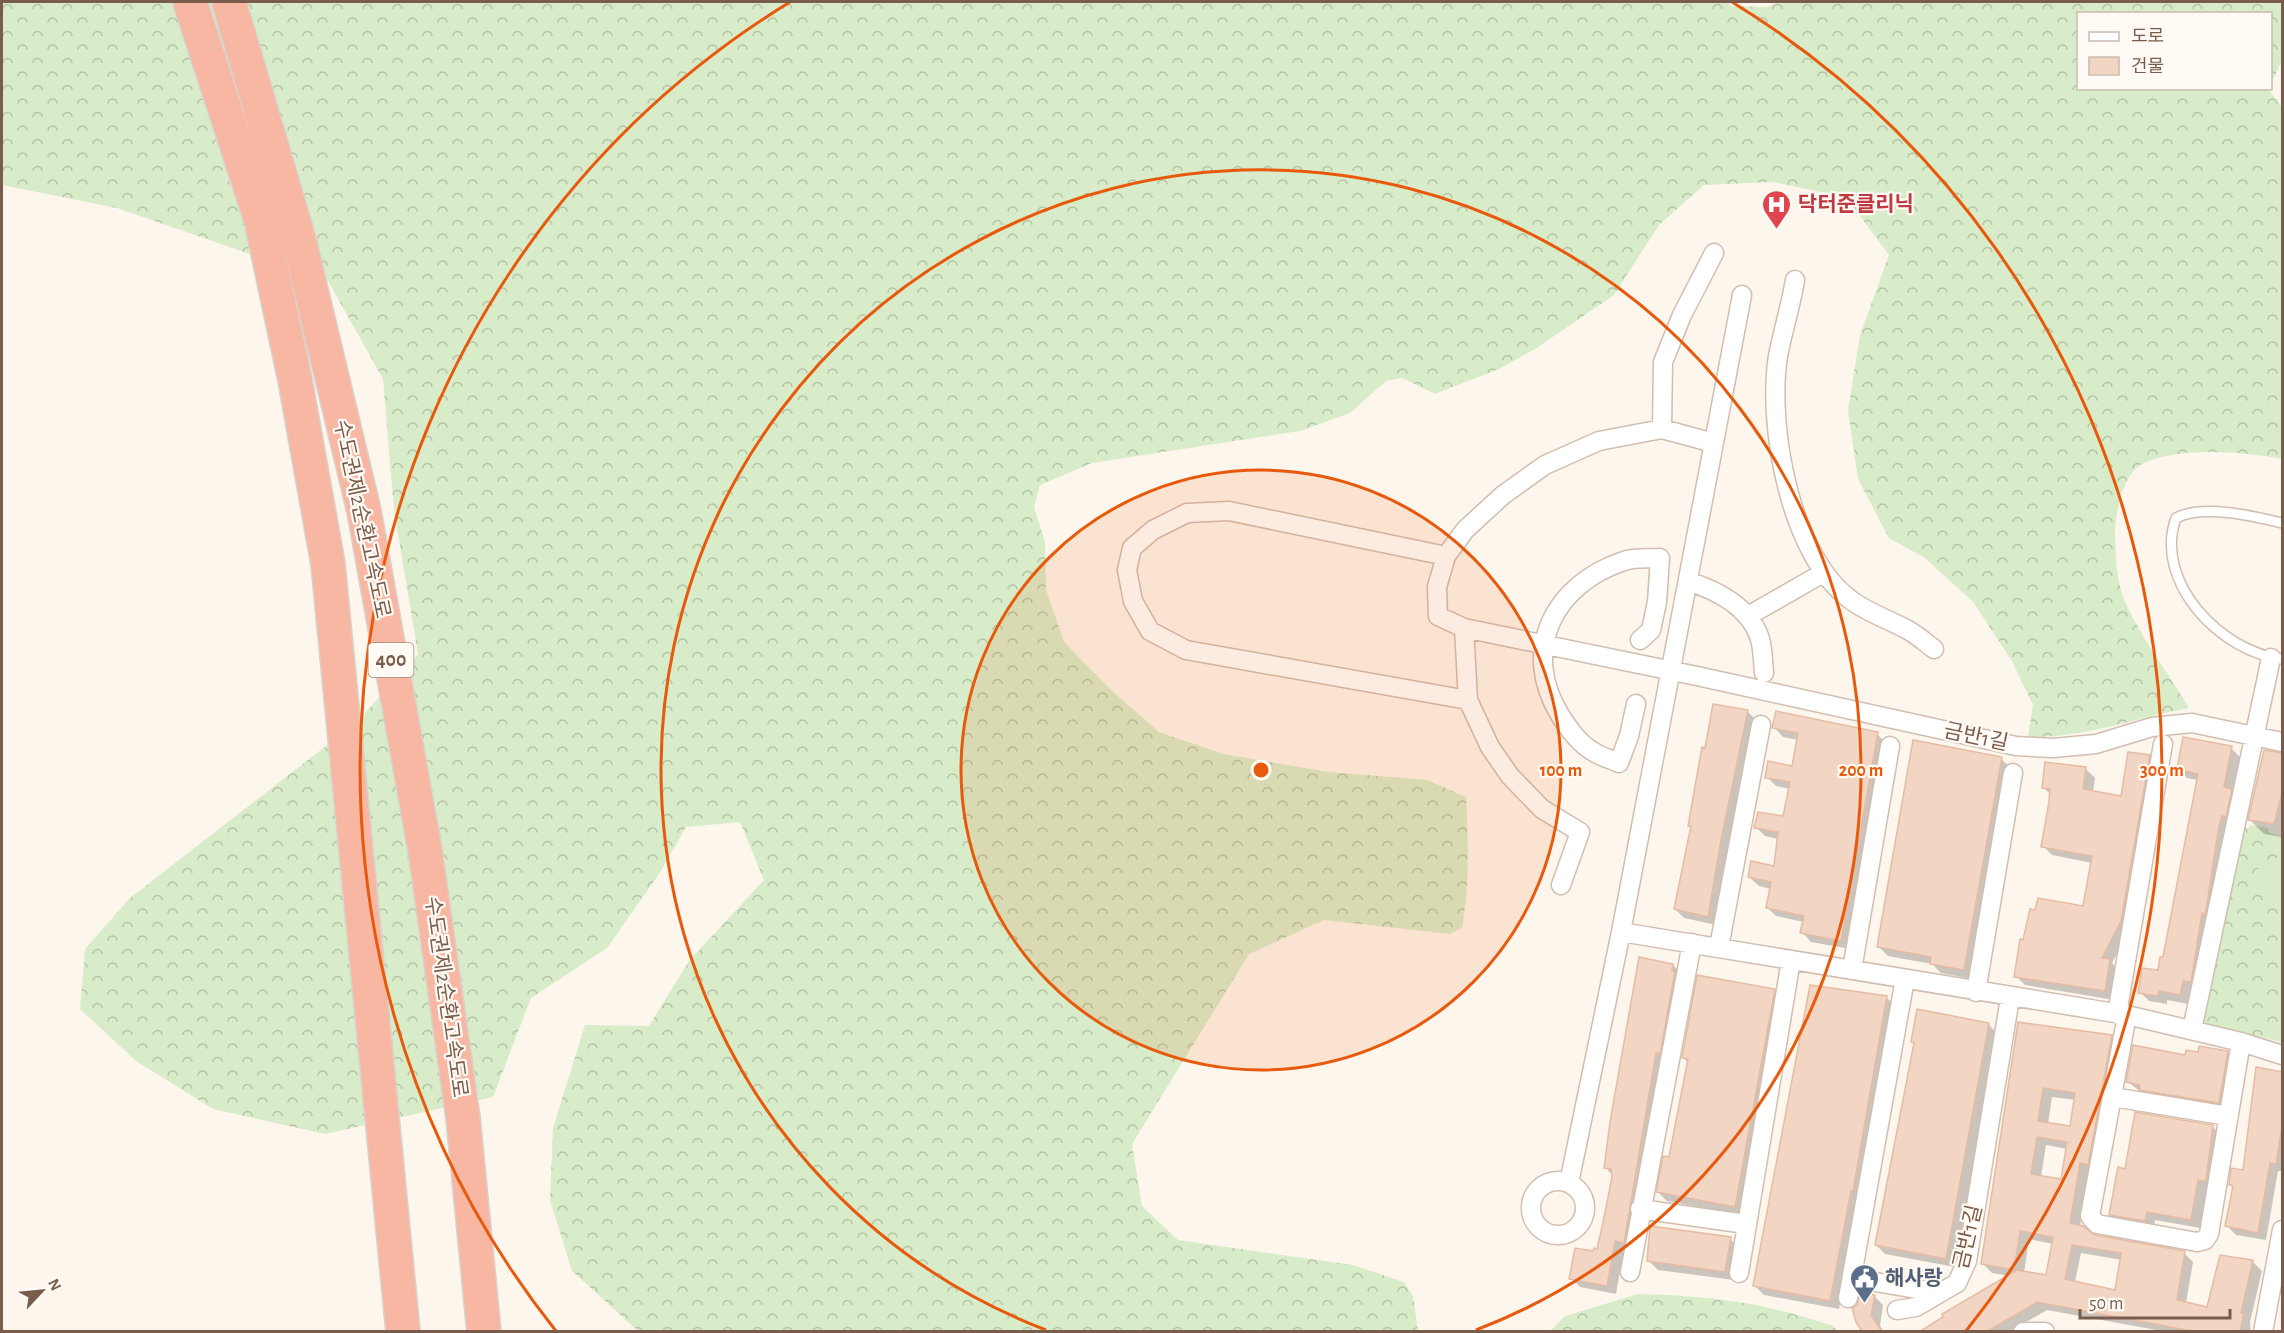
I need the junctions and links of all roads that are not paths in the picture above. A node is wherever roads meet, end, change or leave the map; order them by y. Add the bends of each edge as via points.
1 (190, 2) edge
2 (229, 2) edge
3 (1714, 253) dead end
4 (1795, 280) dead end
5 (1743, 295) dead end
6 (1662, 429) junction
7 (1714, 443) junction
8 (2283, 523) edge
9 (1446, 556) junction
10 (1823, 573) junction
11 (1688, 581) junction
12 (1748, 616) junction
13 (1464, 628) junction
14 (1640, 640) dead end
15 (1542, 644) junction
16 (1934, 649) dead end
17 (2277, 659) edge
18 (1671, 671) junction
19 (1764, 673) dead end
20 (1468, 700) junction
21 (1635, 704) dead end
22 (1761, 724) dead end
23 (2255, 736) junction
24 (2283, 742) edge
25 (2163, 744) dead end
26 (1890, 746) dead end
27 (2013, 773) dead end
28 (1561, 885) dead end
29 (1621, 932) junction
30 (1692, 944) junction
31 (1719, 947) junction
32 (1791, 960) junction
33 (1852, 970) junction
34 (1905, 979) junction
35 (1976, 992) junction
36 (2010, 998) junction
37 (2122, 1014) junction
38 (2192, 1030) junction
39 (2241, 1042) junction
40 (2283, 1055) edge
41 (2113, 1097) junction
42 (2228, 1116) junction
43 (1569, 1183) dead end
44 (1640, 1209) junction
45 (1746, 1224) junction
46 (2281, 1242) edge
47 (1630, 1272) dead end
48 (1739, 1273) dead end
49 (1852, 1278) junction
50 (1940, 1293) junction
51 (1848, 1298) dead end
52 (1897, 1310) dead end
53 (403, 1332) edge
54 (484, 1332) edge
55 (2024, 1332) edge
56 (2045, 1332) edge
57 (2263, 1332) edge

1 - 53 highway, 수도권제2순환고속도로 / 400 via 261,220 328,564
2 - 54 highway, 수도권제2순환고속도로 / 400 via 298,236 364,511 425,850 463,1118
3 - 6 street via 1663,362
4 - 10 street via 1779,355 1775,396 1787,486 1796,521
5 - 7 street
6 - 7 street
6 - 9 street via 1599,441 1545,465 1503,495 1465,530
7 - 11 street
8 - 17 lane via 2205,511 2187,512 2176,518 2171,531 2179,579 2196,609 2218,632
9 - 13 street, 금반1길 via 1437,587 1438,616
9 - 20 street via 1230,511 1198,512 1187,513 1153,530 1132,548 1126,570 1133,601 1150,631 1186,651
10 - 12 street
10 - 16 street via 1851,600 1910,631
11 - 12 street via 1715,590
11 - 18 street
12 - 19 street via 1760,640
13 - 15 street, 금반1길
13 - 20 street
14 - 15 street via 1651,630 1660,558 1626,560 1594,574 1570,592 1553,615
15 - 18 street, 금반1길
15 - 21 street via 1544,678 1554,706 1570,732 1593,752 1619,763
17 - 23 street
18 - 23 street, 금반1길 via 2026,747 2096,744 2152,727 2192,723
18 - 29 street
20 - 28 street via 1490,747 1510,776 1542,809 1580,832
22 - 31 street
23 - 24 street, 금반1길
23 - 38 street
25 - 37 street
26 - 33 street
27 - 35 street, 금반1길
29 - 30 street
29 - 43 street
30 - 31 street
30 - 44 street
31 - 32 street
32 - 33 street
32 - 45 street
33 - 34 street
34 - 35 street
34 - 49 street
35 - 36 street
36 - 37 street
36 - 50 street, 금반1길 via 1967,1261 1957,1283
37 - 38 street
37 - 41 street
38 - 39 street
39 - 40 street
39 - 42 street
41 - 42 street
41 - 42 street via 2092,1221 2197,1242 2209,1234
44 - 45 street
44 - 47 street
45 - 48 street
46 - 57 street
49 - 50 street, 금반1길
49 - 51 street
50 - 52 street via 1916,1307
55 - 56 street

